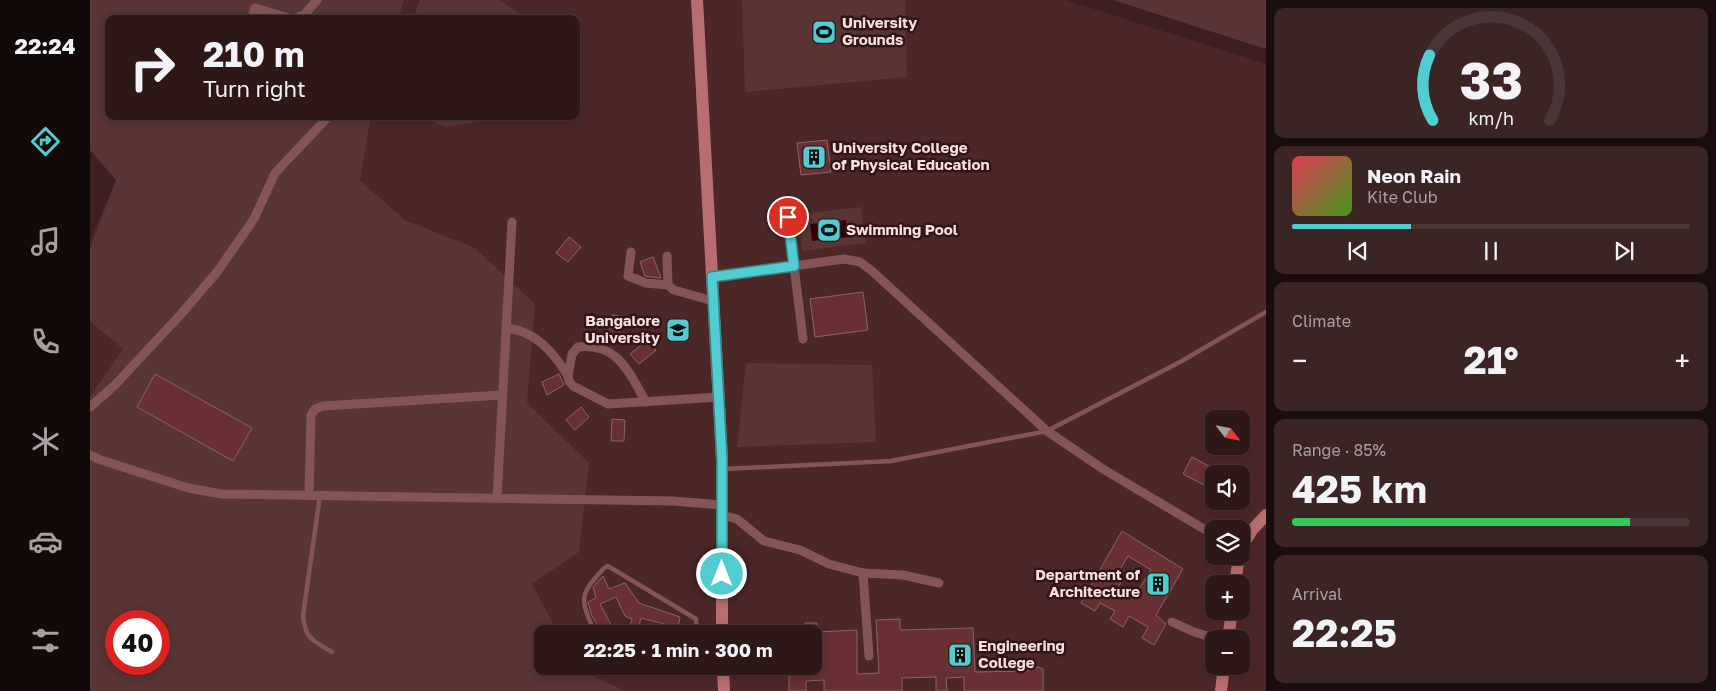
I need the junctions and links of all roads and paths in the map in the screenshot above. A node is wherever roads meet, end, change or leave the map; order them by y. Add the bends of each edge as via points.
1 (317, 0) edge
2 (697, 0) edge
3 (253, 15) edge
4 (279, 15) edge
5 (303, 15) edge
6 (325, 120) edge
7 (788, 217) dead end
8 (512, 222) dead end
9 (631, 252) dead end
10 (667, 256) dead end
11 (794, 266) junction
12 (712, 277) junction
13 (668, 285) junction
14 (713, 301) junction
15 (1266, 312) edge
16 (506, 328) junction
17 (803, 339) dead end
18 (568, 376) junction
19 (502, 395) junction
20 (719, 397) junction
21 (646, 402) junction
22 (90, 407) edge
23 (1047, 431) junction
24 (90, 455) edge
25 (722, 469) junction
26 (309, 495) junction
27 (320, 495) junction
28 (497, 498) junction
29 (722, 510) junction
30 (1266, 515) edge
31 (1205, 530) edge
32 (1250, 533) edge
33 (863, 573) junction
34 (939, 583) dead end
35 (1172, 622) dead end
36 (591, 625) edge
37 (696, 625) edge
38 (722, 625) edge
39 (1205, 635) edge
40 (332, 652) dead end
41 (869, 656) dead end
42 (723, 675) edge
43 (1223, 675) edge
44 (724, 691) edge
45 (1220, 691) edge

1 - 5 street
2 - 12 street
3 - 4 street via 255,8
6 - 22 street via 276,172 254,219 216,272 115,385
7 - 11 street
8 - 16 street
9 - 13 street via 628,276 646,283
10 - 13 street
11 - 12 street
11 - 17 street
11 - 23 street via 844,259 860,262
12 - 14 street
13 - 14 street via 674,290
14 - 20 street
15 - 23 lane via 1180,362
16 - 18 street via 518,329 535,338 556,357
16 - 19 street
18 - 21 street via 572,386 608,404
18 - 21 street via 572,354 578,347 608,352 622,361
19 - 26 street via 315,409 312,415
19 - 28 street
20 - 21 street
20 - 25 street
23 - 25 lane via 891,461
23 - 31 street via 1103,469
24 - 26 street via 204,492
25 - 29 street
26 - 27 street
27 - 28 street
27 - 40 lane via 302,616 309,638
28 - 29 street via 672,501
29 - 33 street via 764,541 800,550 829,564
29 - 38 street
30 - 32 street
33 - 34 street via 903,575
33 - 41 street
35 - 39 street
36 - 37 lane via 583,604 583,594 608,566 696,619
42 - 44 street
43 - 45 street

